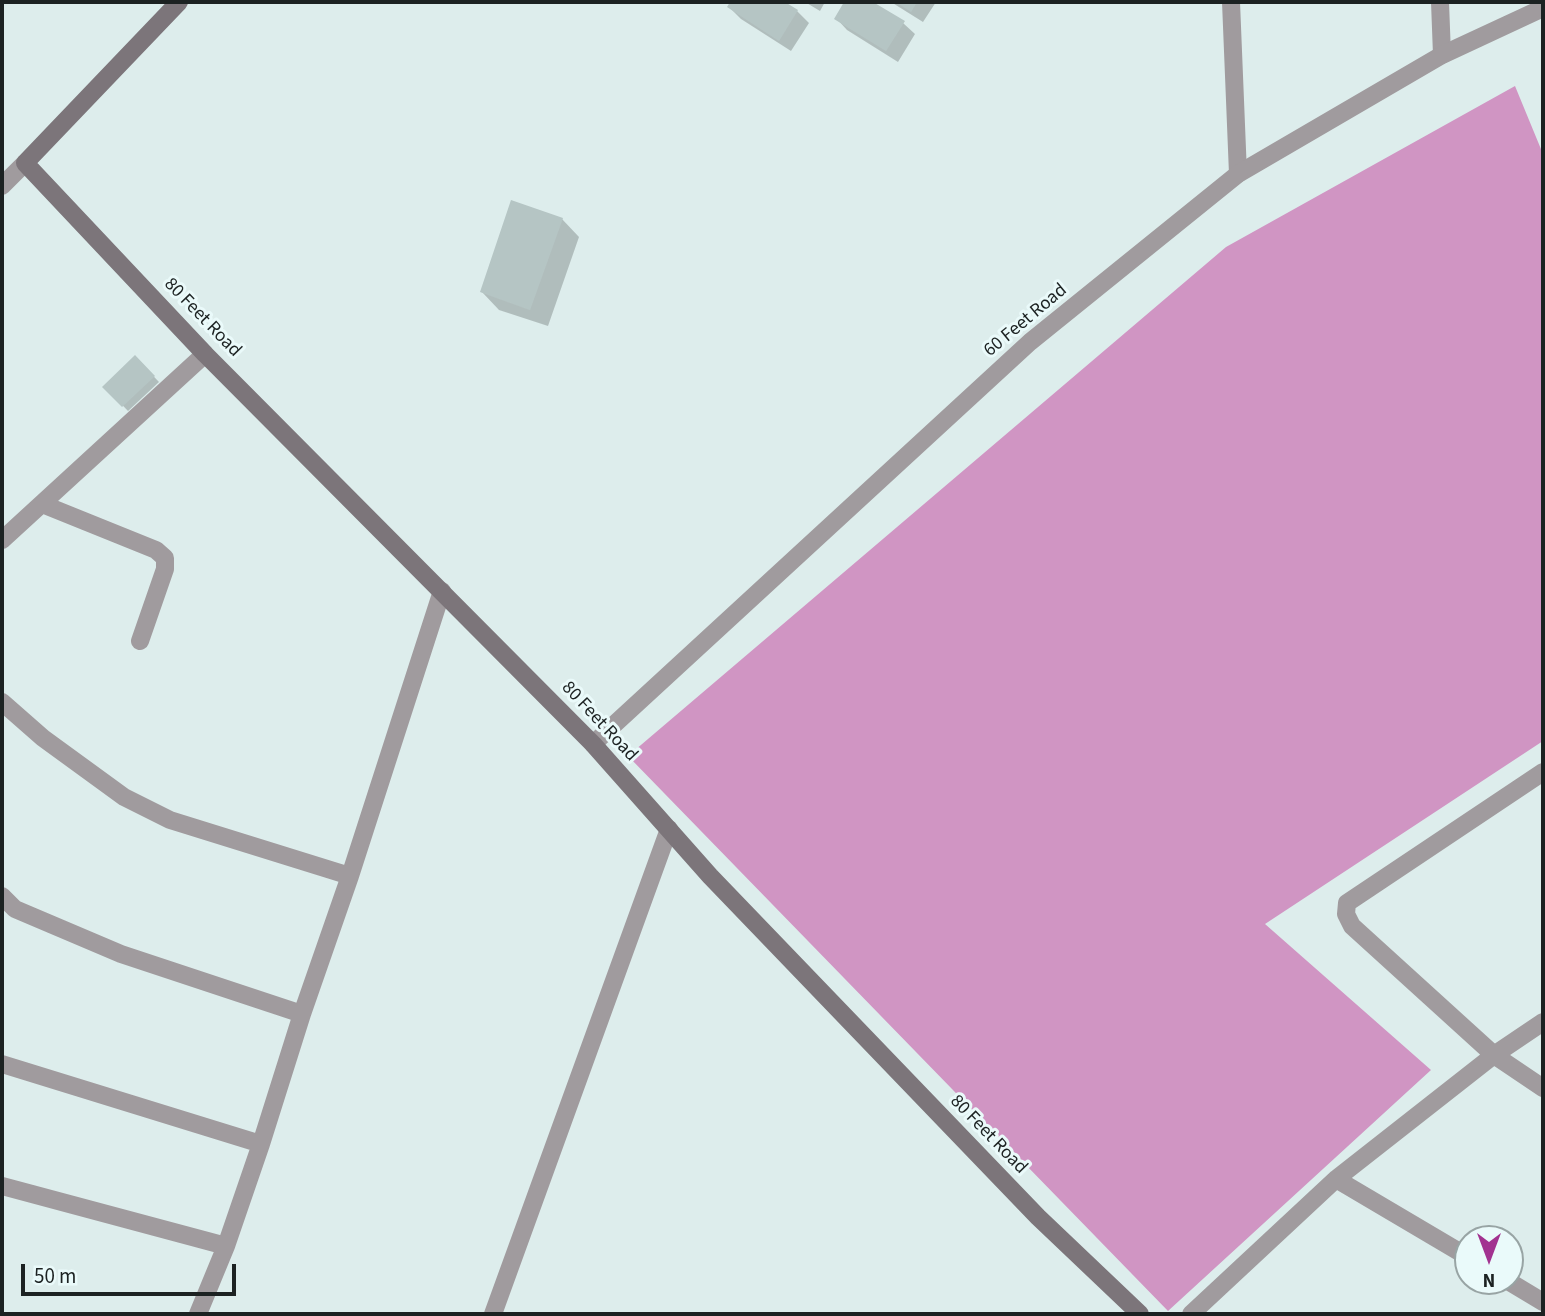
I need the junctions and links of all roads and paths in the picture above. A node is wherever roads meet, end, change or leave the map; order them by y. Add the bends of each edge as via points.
1 (179, 2) edge
2 (1231, 2) edge
3 (1440, 2) edge
4 (1543, 8) edge
5 (1442, 55) junction
6 (25, 163) junction
7 (1238, 174) junction
8 (2, 186) edge
9 (205, 354) junction
10 (42, 504) junction
11 (2, 540) edge
12 (442, 591) junction
13 (140, 641) dead end
14 (2, 702) edge
15 (593, 744) junction
16 (1543, 772) edge
17 (668, 829) junction
18 (350, 876) junction
19 (2, 896) edge
20 (8, 907) edge
21 (302, 1014) junction
22 (1543, 1022) edge
23 (1494, 1055) junction
24 (2, 1065) edge
25 (1543, 1088) edge
26 (261, 1144) junction
27 (1336, 1180) junction
28 (2, 1186) edge
29 (226, 1245) junction
30 (1454, 1249) edge
31 (1524, 1291) edge
32 (1543, 1302) edge
33 (198, 1314) edge
34 (494, 1314) edge
35 (1140, 1314) edge
36 (1191, 1314) edge

1 - 6 main road
2 - 7 street
3 - 5 street
4 - 5 street, 60 Feet Road
5 - 7 street, 60 Feet Road
6 - 8 street
6 - 9 main road, 80 Feet Road
7 - 15 street, 60 Feet Road via 1030,342
9 - 10 street
9 - 12 main road, 80 Feet Road
10 - 11 street
10 - 13 street via 156,550 165,558
12 - 15 main road, 80 Feet Road
12 - 18 street
14 - 18 street via 124,797 170,820
15 - 17 main road, 80 Feet Road
16 - 23 street via 1347,903 1352,926
17 - 34 street
17 - 35 main road, 80 Feet Road via 1029,1207
18 - 21 street
19 - 20 street
20 - 21 street via 121,954
21 - 26 street
22 - 23 street
23 - 25 street
23 - 27 street
24 - 26 street
26 - 29 street
27 - 30 street
27 - 36 street
28 - 29 street
29 - 33 street
31 - 32 street

